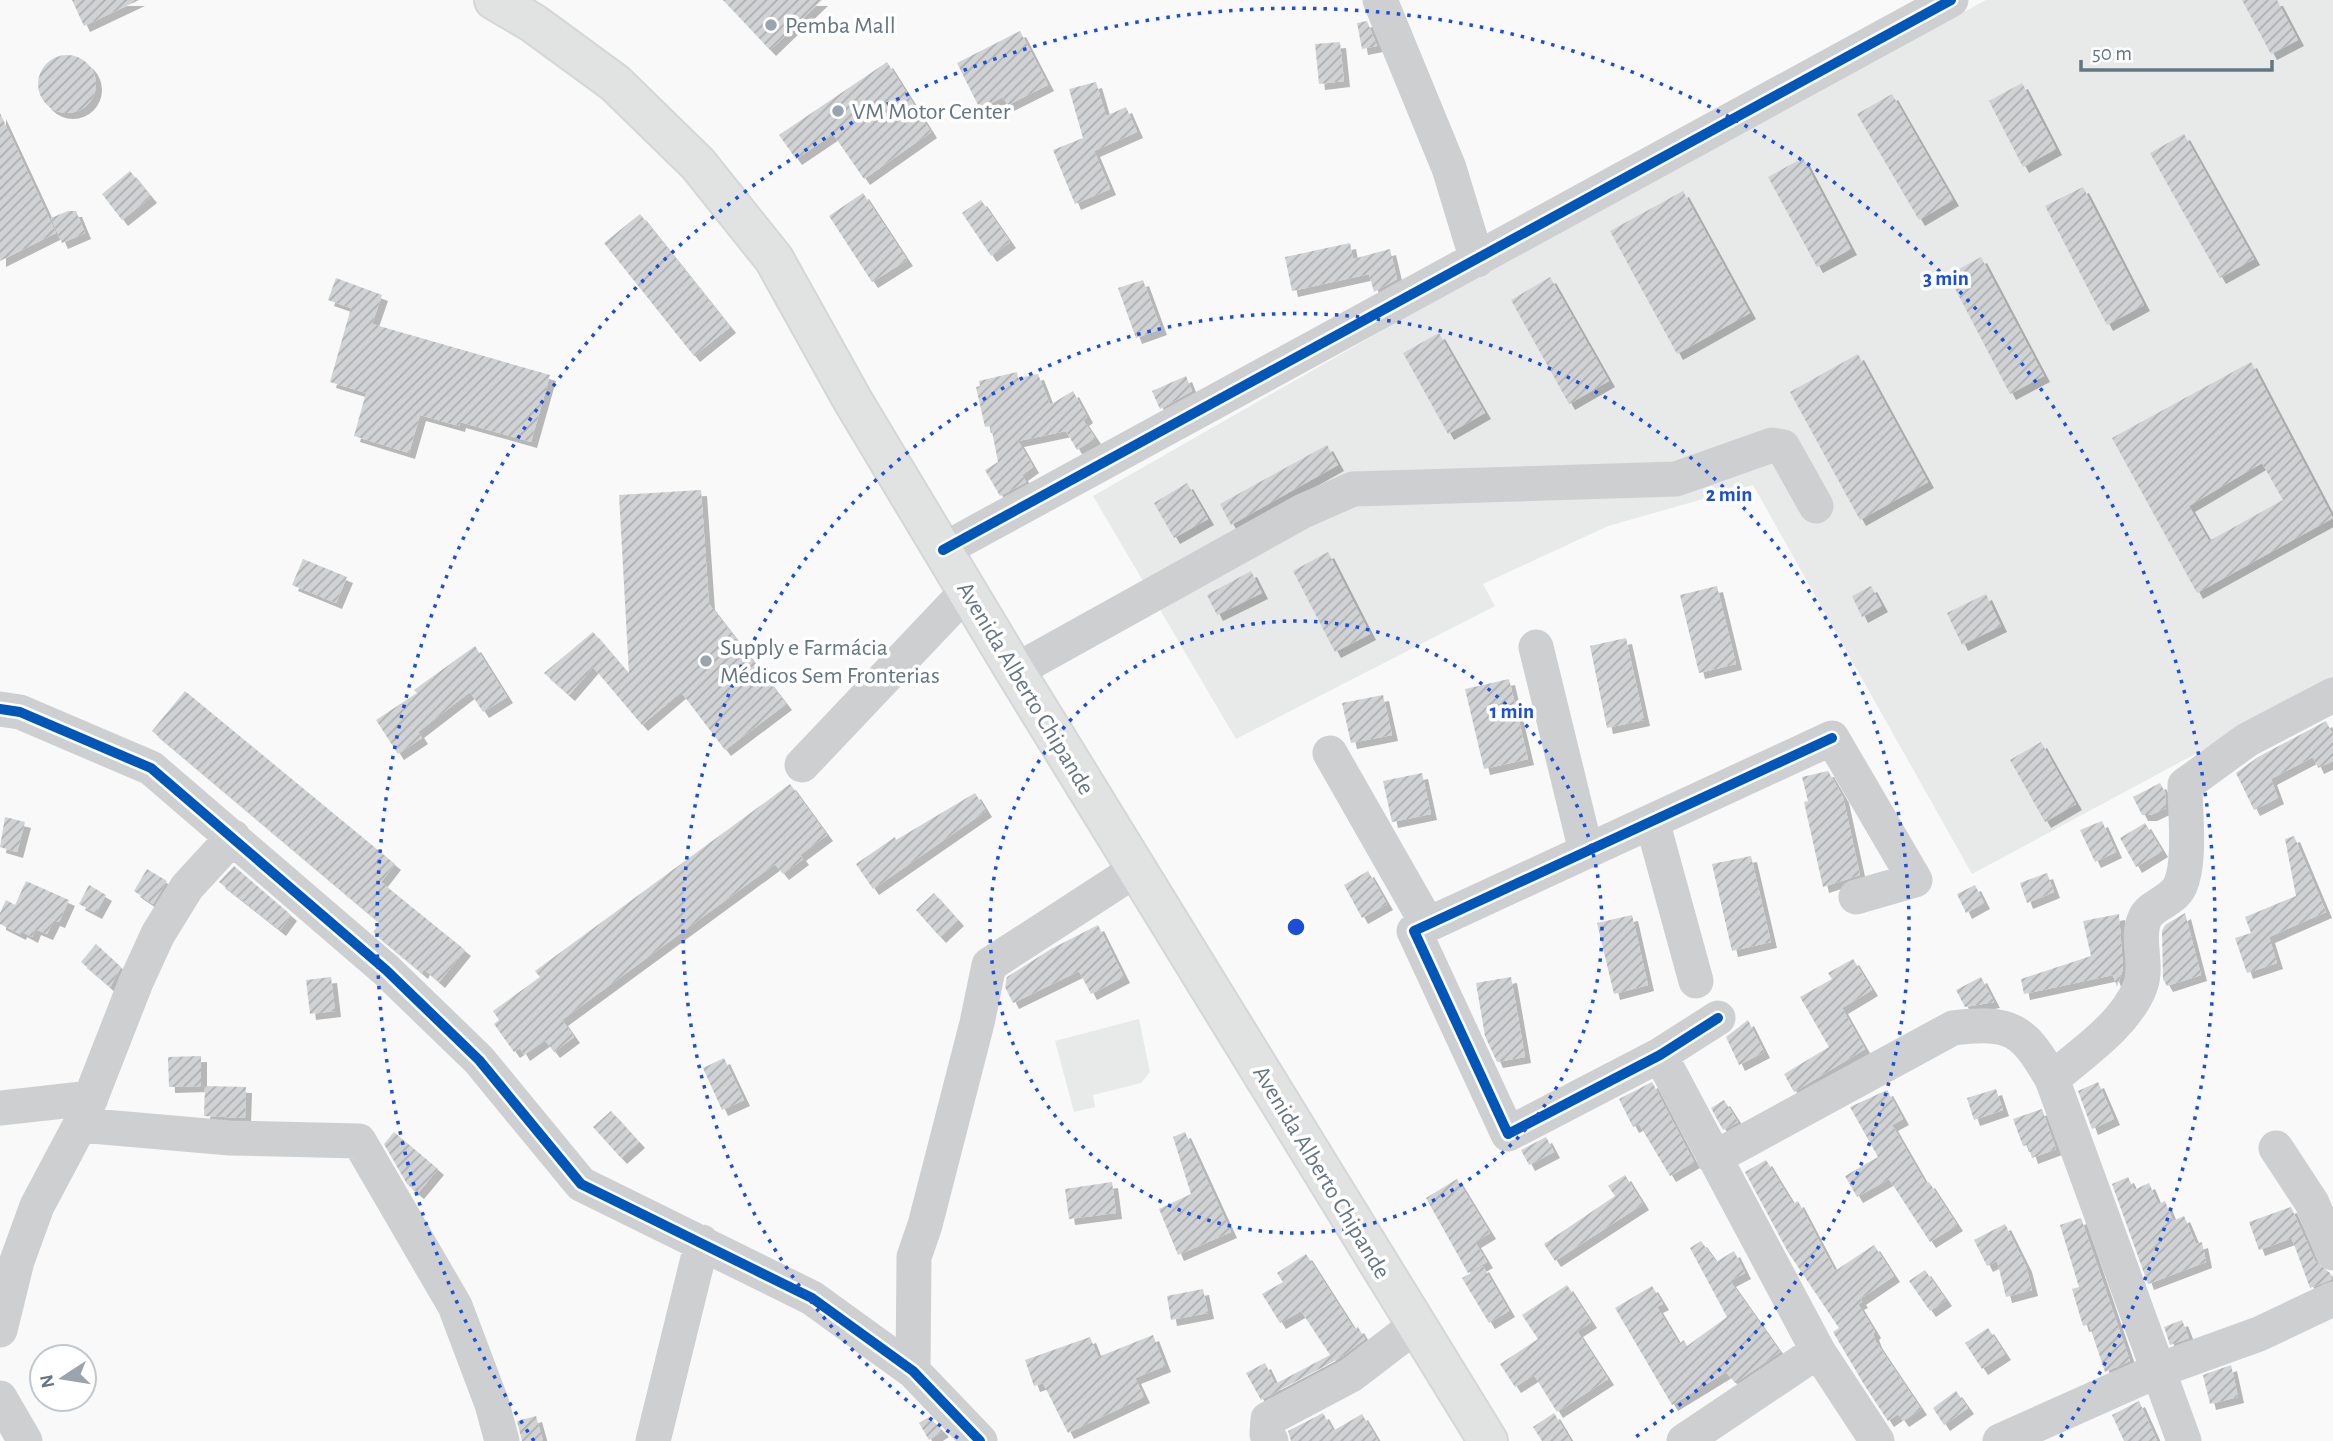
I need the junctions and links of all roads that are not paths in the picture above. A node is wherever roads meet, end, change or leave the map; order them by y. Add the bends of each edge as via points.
1 (494, 0) edge
2 (1380, 0) edge
3 (1951, 0) edge
4 (1477, 260) junction
5 (1816, 506) dead end
6 (943, 550) junction
7 (967, 591) junction
8 (1536, 647) dead end
9 (1015, 671) junction
10 (2333, 695) edge
11 (0, 709) edge
12 (1330, 753) dead end
13 (802, 765) dead end
14 (1652, 821) junction
15 (233, 837) junction
16 (1586, 851) junction
17 (1136, 869) junction
18 (1856, 897) dead end
19 (1427, 925) junction
20 (1696, 981) dead end
21 (1718, 1018) dead end
22 (1660, 1055) junction
23 (2052, 1079) junction
24 (0, 1108) edge
25 (86, 1112) junction
26 (2276, 1148) dead end
27 (1714, 1158) junction
28 (702, 1242) junction
29 (2333, 1253) edge
30 (2333, 1298) edge
31 (1415, 1326) junction
32 (0, 1330) edge
33 (1818, 1351) junction
34 (2159, 1370) junction
35 (913, 1371) junction
36 (0, 1398) edge
37 (1687, 1440) edge
38 (25, 1441) edge
39 (502, 1441) edge
40 (653, 1441) edge
41 (980, 1441) edge
42 (1271, 1441) edge
43 (1488, 1441) edge
44 (1877, 1441) edge
45 (2000, 1441) edge
46 (2184, 1441) edge

1 - 6 main road, Avenida Alberto Chipande via 615,83 698,164 774,259
2 - 4 street via 1449,168
3 - 4 street
4 - 6 street
5 - 9 street via 1783,447 1772,446 1676,480 1353,489 1303,511
6 - 7 main road, Avenida Alberto Chipande
7 - 9 main road, Avenida Alberto Chipande
7 - 13 street
8 - 16 street
9 - 17 main road, Avenida Alberto Chipande
10 - 23 street via 2247,740 2185,785 2185,862 2180,887 2146,915 2140,932 2140,986 2115,1024
11 - 15 street via 20,712 151,768
12 - 19 street
14 - 16 street
14 - 18 street via 1832,738 1915,880
14 - 20 street
15 - 25 street via 187,887 158,934
15 - 28 street via 479,1060 581,1184
16 - 19 street
17 - 31 main road, Avenida Alberto Chipande
17 - 35 street via 989,965 914,1257
19 - 22 street via 1414,931 1508,1134
21 - 22 street
22 - 27 street
23 - 27 street via 2030,1042 2012,1031 1984,1024 1952,1028
23 - 34 street
24 - 25 street
25 - 32 street via 37,1206
25 - 39 street via 230,1138 359,1141 455,1306
26 - 29 street via 2312,1203
27 - 33 street
28 - 35 street via 811,1298
28 - 40 street
30 - 34 street via 2259,1335
31 - 42 street via 1351,1375 1268,1419
31 - 43 main road, Avenida Alberto Chipande
33 - 37 street
33 - 44 street
34 - 45 street
34 - 46 street
35 - 41 street
36 - 38 street

